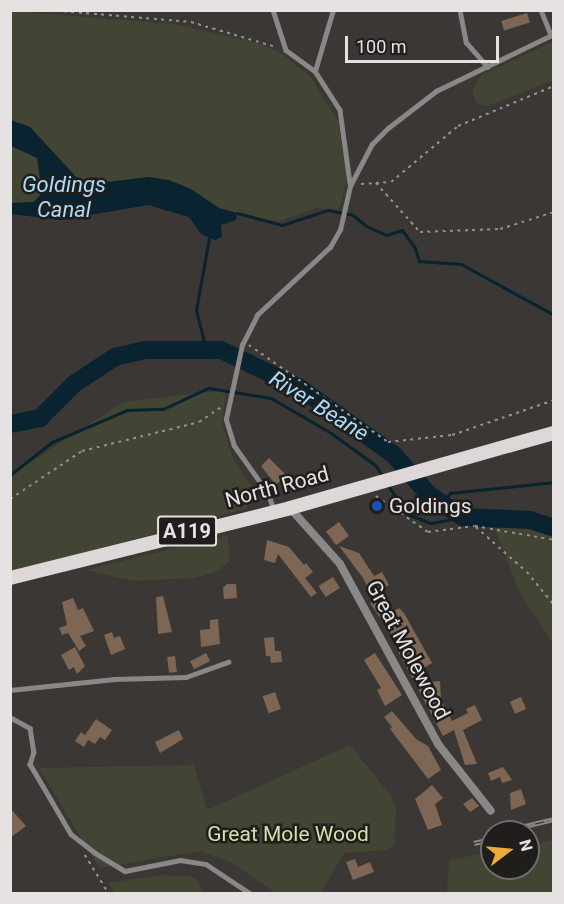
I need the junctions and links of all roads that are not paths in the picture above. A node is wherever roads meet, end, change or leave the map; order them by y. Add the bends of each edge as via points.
1 (273, 10) edge
2 (333, 10) edge
3 (460, 10) edge
4 (542, 10) edge
5 (552, 34) edge
6 (488, 67) junction
7 (315, 71) junction
8 (350, 186) junction
9 (554, 433) edge
10 (290, 508) junction
11 (274, 511) junction
12 (10, 578) edge
13 (228, 662) dead end
14 (10, 690) edge
15 (10, 717) edge
16 (491, 811) dead end
17 (251, 894) edge

1 - 7 lane via 286,50
2 - 7 lane
3 - 6 lane via 466,42
4 - 5 lane
5 - 6 lane
6 - 8 lane via 436,92 388,128 372,144
7 - 8 lane via 340,110
8 - 11 lane via 339,230 312,268 257,315 243,343 227,400 226,419 234,446 268,494
9 - 10 main road, North Road / A119
10 - 11 main road, North Road / A119
10 - 16 street, Great Molewood via 340,564 438,744
11 - 12 main road, North Road / A119
13 - 14 lane via 186,677 114,679
15 - 17 lane via 30,728 34,752 30,764 71,834 95,853 125,871 161,867 180,860 206,864

